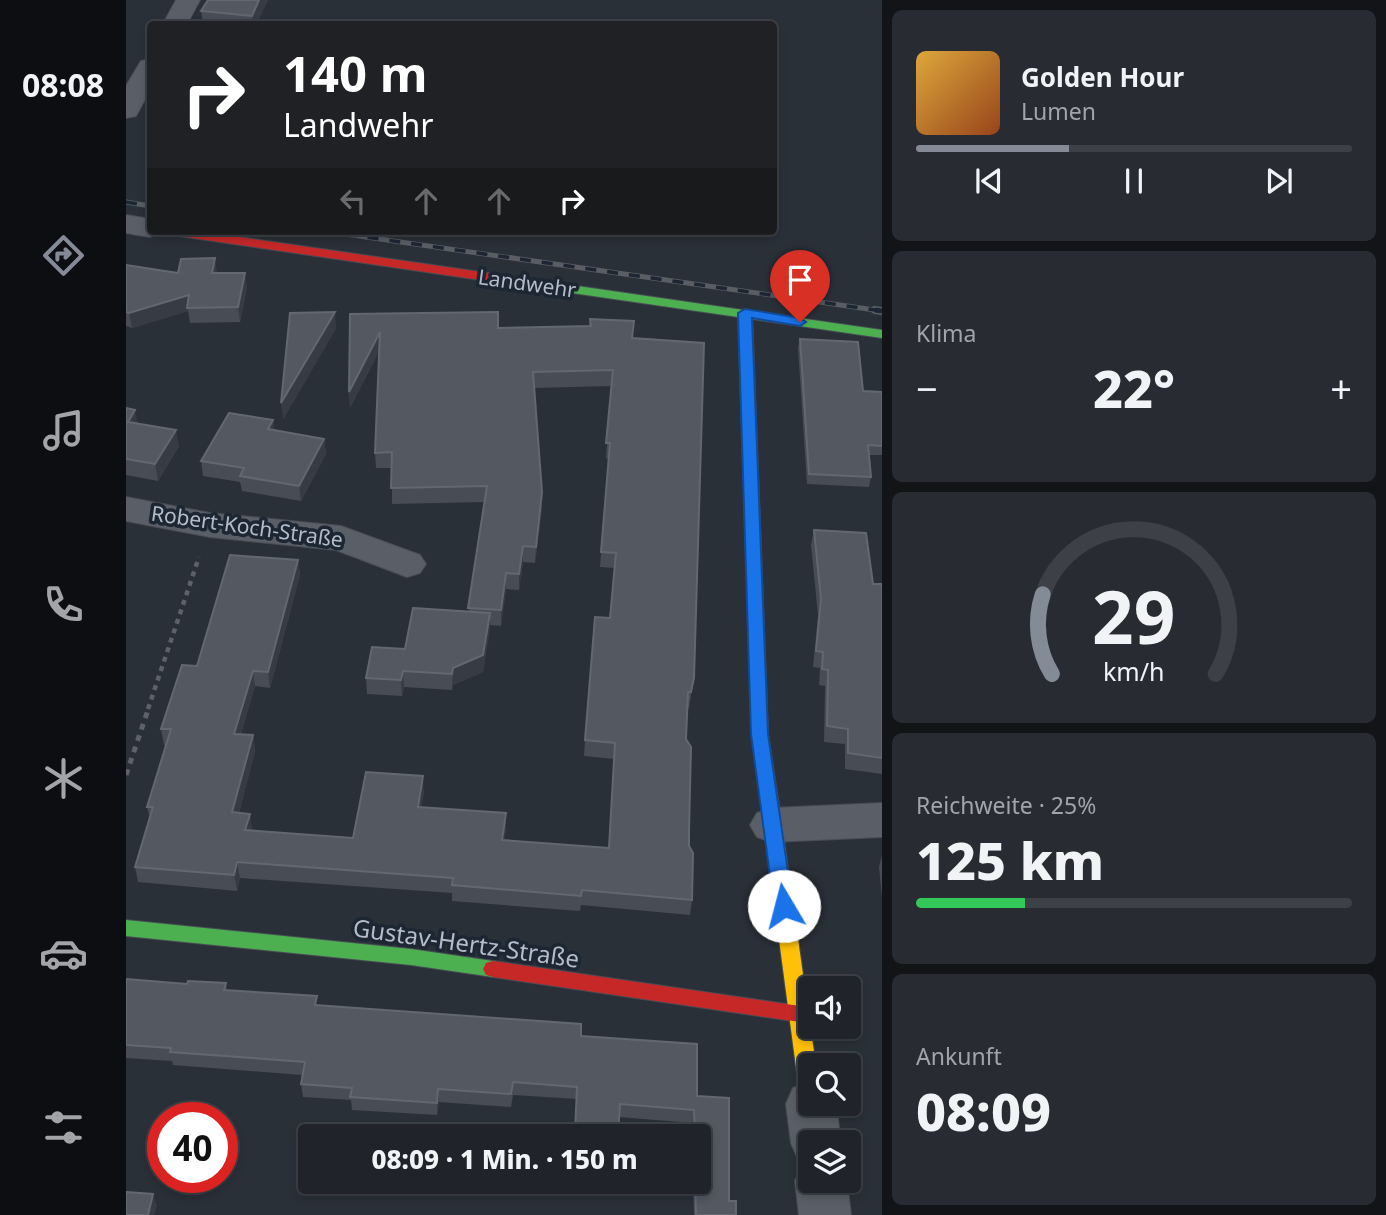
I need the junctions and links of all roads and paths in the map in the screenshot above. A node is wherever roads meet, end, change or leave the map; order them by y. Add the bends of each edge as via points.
1 (188, 0) edge
2 (177, 21) edge
3 (147, 72) edge
4 (126, 110) edge
5 (147, 113) edge
6 (126, 224) edge
7 (147, 228) edge
8 (199, 235) edge
9 (745, 313) junction
10 (882, 334) edge
11 (126, 509) edge
12 (210, 525) junction
13 (407, 564) dead end
14 (126, 775) edge
15 (882, 820) edge
16 (772, 825) junction
17 (126, 928) edge
18 (798, 1000) edge
19 (798, 1014) edge
20 (822, 1193) edge
21 (825, 1215) edge

1 - 2 street
3 - 4 street
4 - 5 street
6 - 7 street
8 - 9 street, Landwehr
9 - 10 street, Landwehr
9 - 16 street via 760,734
11 - 12 street, Robert-Koch-Straße
12 - 13 street, Robert-Koch-Straße via 341,538
12 - 14 path
15 - 16 street
16 - 18 street
17 - 19 street, Gustav-Hertz-Straße via 411,957
20 - 21 street

